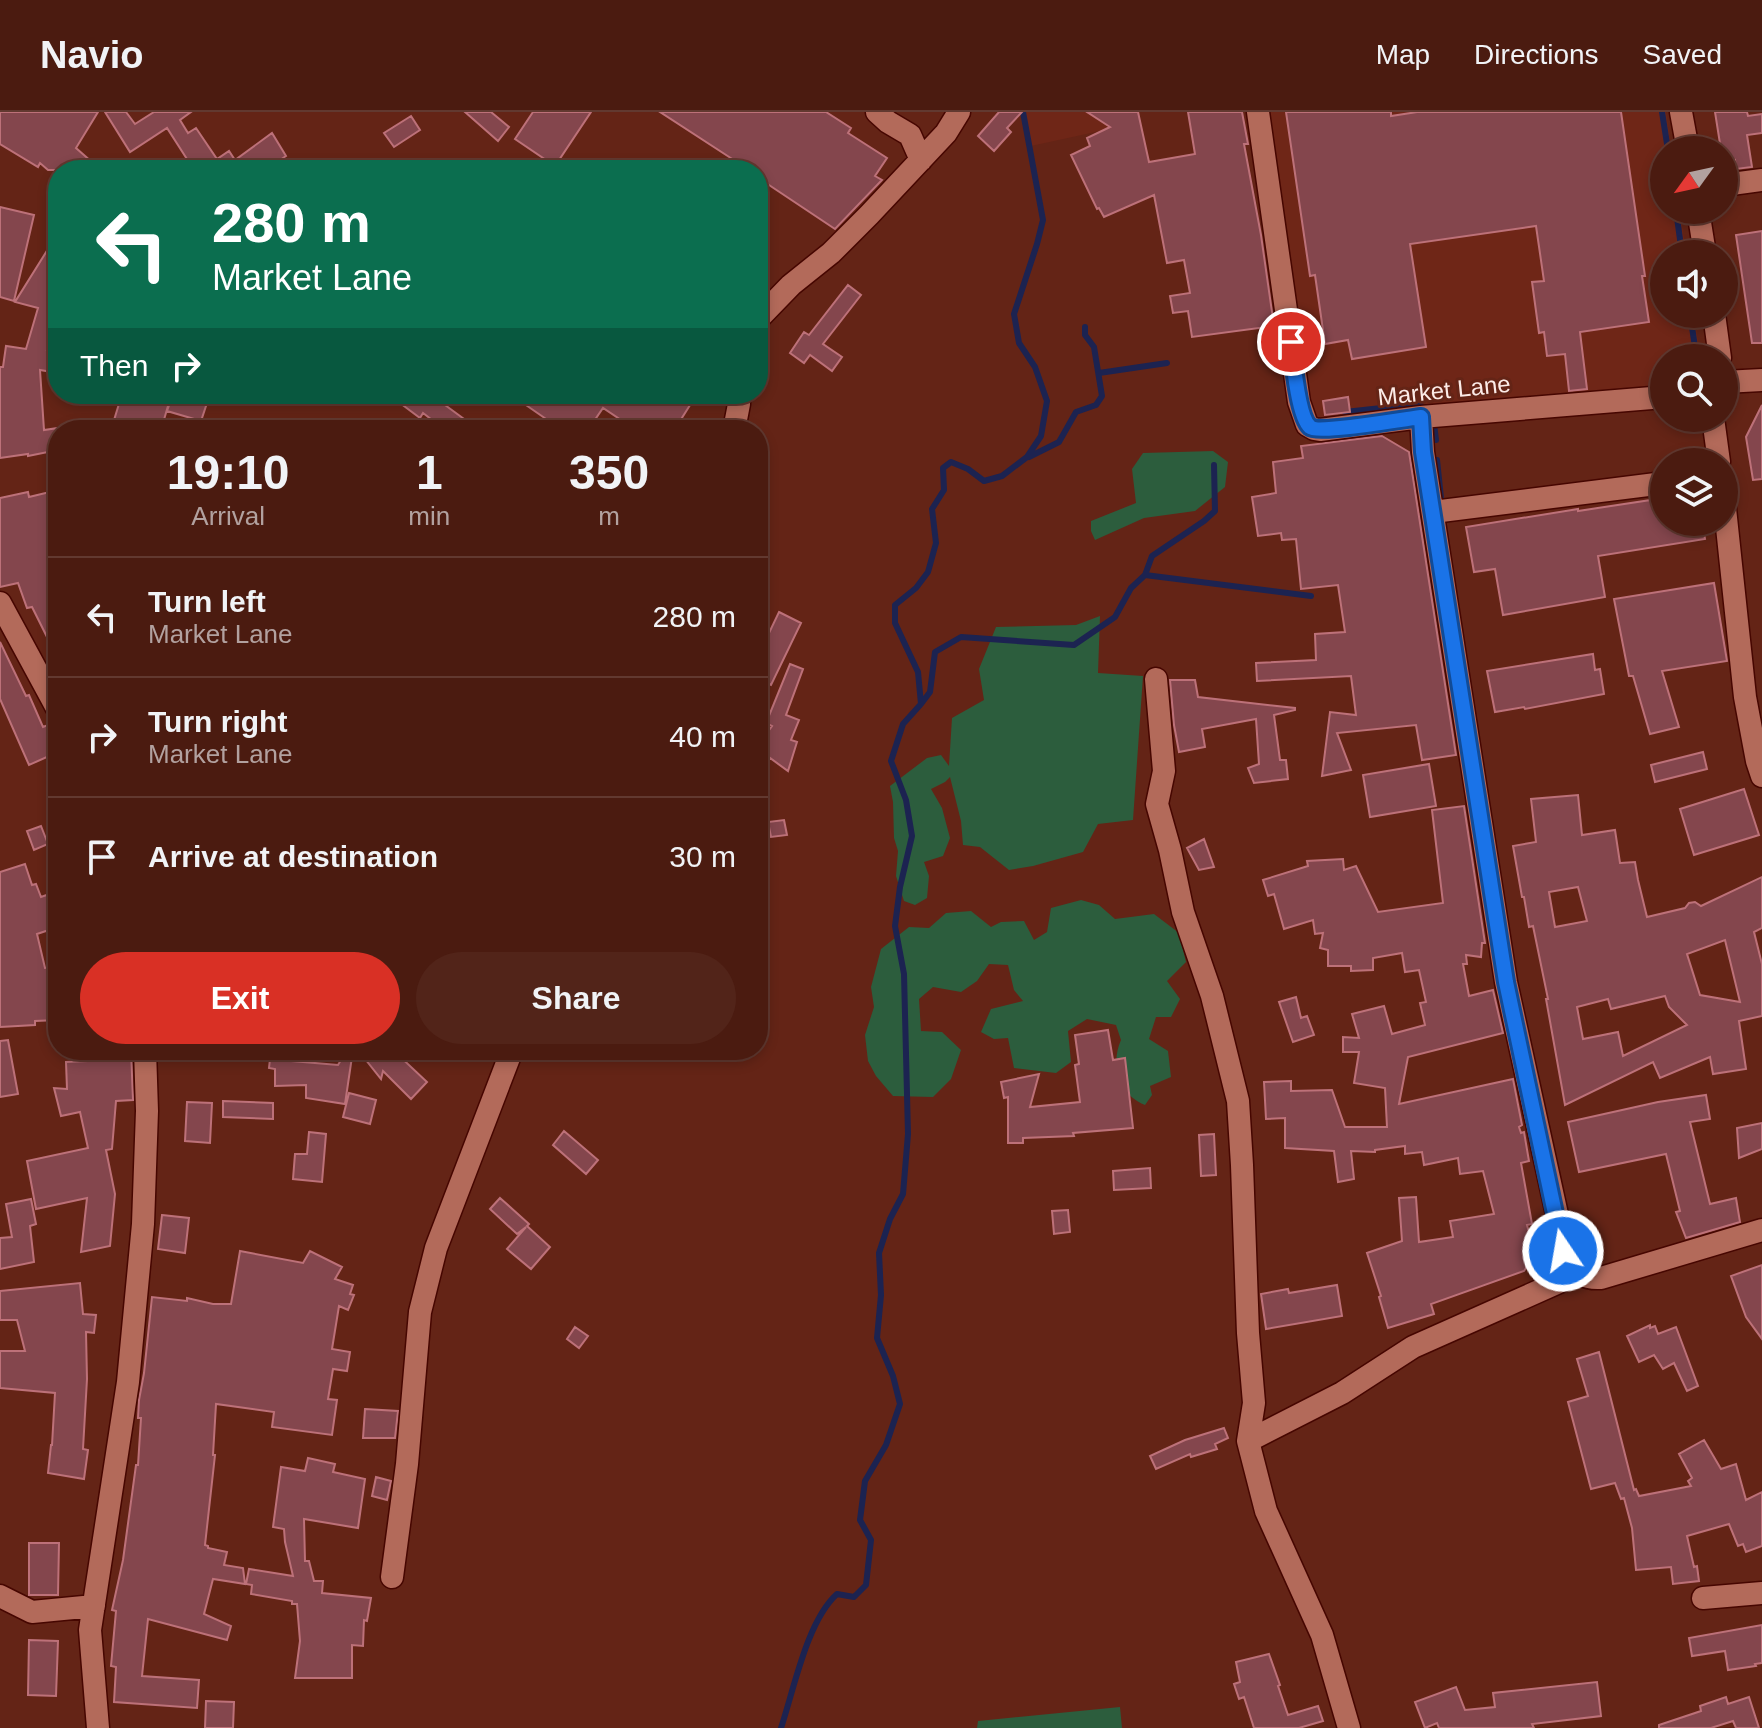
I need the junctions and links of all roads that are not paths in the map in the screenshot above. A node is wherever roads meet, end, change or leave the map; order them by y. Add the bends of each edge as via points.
1 (877, 112) edge
2 (959, 112) edge
3 (1258, 112) edge
4 (1681, 112) edge
5 (1685, 136) edge
6 (921, 160) junction
7 (1762, 180) edge
8 (1738, 183) edge
9 (768, 309) edge
10 (1762, 380) edge
11 (1738, 381) edge
12 (1650, 398) edge
13 (1421, 417) junction
14 (1650, 485) edge
15 (1433, 512) junction
16 (1728, 536) edge
17 (0, 603) edge
18 (1156, 679) dead end
19 (48, 692) edge
20 (1762, 776) edge
21 (145, 1060) edge
22 (508, 1060) edge
23 (1762, 1230) edge
24 (1577, 1274) junction
25 (1248, 1441) junction
26 (392, 1577) dead end
27 (1762, 1593) edge
28 (0, 1596) edge
29 (1703, 1598) dead end
30 (94, 1606) junction
31 (98, 1728) edge
32 (1349, 1728) edge

1 - 6 street via 910,135
2 - 6 street
3 - 13 street, Market Lane via 1299,402 1307,425 1320,430
4 - 5 street
6 - 9 street
7 - 8 street
10 - 11 street
12 - 13 street, Market Lane
13 - 15 street
14 - 15 street
15 - 24 street via 1506,982 1563,1251
16 - 20 street via 1745,697
17 - 19 street
18 - 25 street via 1164,771 1157,804 1238,1101 1254,1403
21 - 30 street via 143,1224 128,1382
22 - 26 street via 436,1248 420,1312
23 - 24 street via 1601,1278
24 - 25 street via 1413,1347 1342,1393
25 - 32 street via 1266,1511 1322,1635
27 - 29 street
28 - 30 street via 32,1612
30 - 31 street via 90,1630

